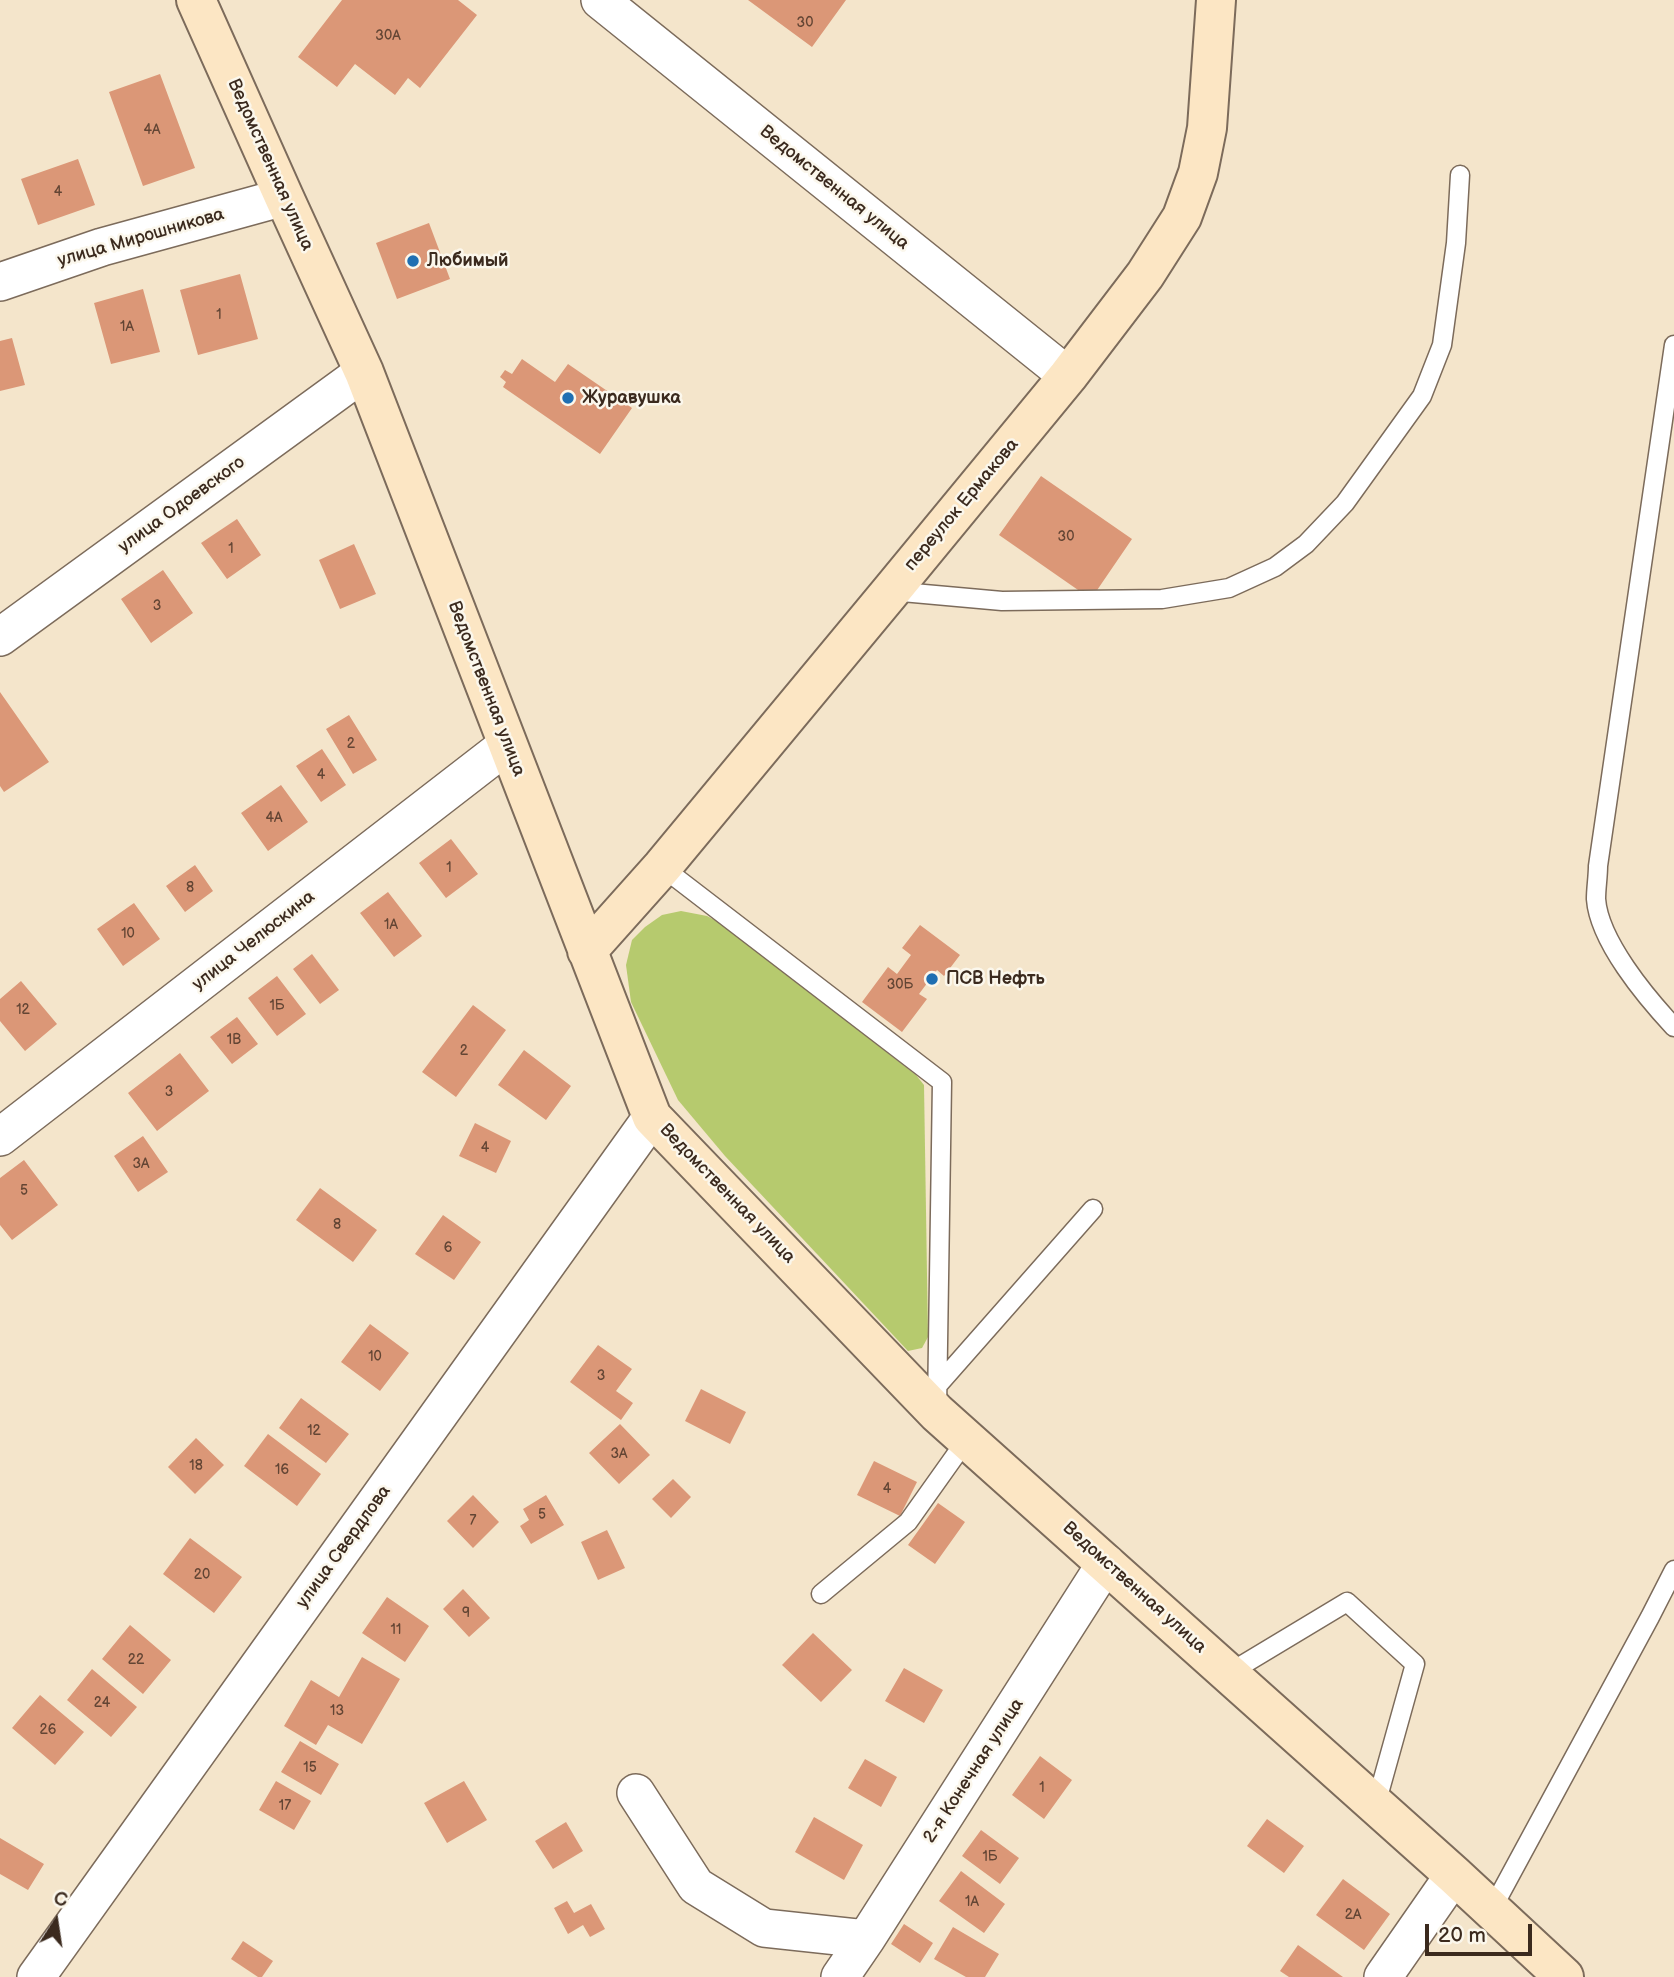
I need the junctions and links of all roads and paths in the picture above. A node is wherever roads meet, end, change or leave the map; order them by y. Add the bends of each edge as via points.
1 (196, 0) edge
2 (600, 0) edge
3 (1216, 0) edge
4 (1460, 175) dead end
5 (284, 197) junction
6 (0, 282) edge
7 (1674, 345) edge
8 (364, 372) junction
9 (1068, 376) junction
10 (891, 591) junction
11 (0, 637) edge
12 (507, 745) junction
13 (662, 867) junction
14 (587, 951) junction
15 (1674, 1027) edge
16 (652, 1116) junction
17 (0, 1137) edge
18 (1093, 1209) dead end
19 (938, 1399) junction
20 (967, 1439) junction
21 (1106, 1563) junction
22 (1674, 1570) edge
23 (821, 1594) dead end
24 (1229, 1673) junction
25 (636, 1793) dead end
26 (1376, 1804) junction
27 (1454, 1875) junction
28 (1492, 1909) junction
29 (866, 1939) junction
30 (36, 1977) edge
31 (839, 1977) edge
32 (1383, 1977) edge
33 (1564, 1977) edge

1 - 5 main road, Ведомственная улица
2 - 9 street, Ведомственная улица
3 - 9 main road, переулок Ермакова via 1207,128 1198,173 1182,217 1145,275
4 - 10 lane via 1442,345 1422,396 1345,503 1306,544 1275,567 1229,588 1162,599 1002,601
5 - 6 street, улица Мирошникова via 102,247
5 - 8 main road, Ведомственная улица
7 - 15 lane via 1596,901 1607,938
8 - 11 street, улица Одоевского
8 - 12 main road, Ведомственная улица
9 - 10 main road, переулок Ермакова
10 - 13 main road, переулок Ермакова
12 - 14 main road, Ведомственная улица
12 - 17 street, улица Челюскина
13 - 14 main road, переулок Ермакова
13 - 19 lane via 942,1082
14 - 16 main road, Ведомственная улица
16 - 19 main road, Ведомственная улица
16 - 30 street, улица Свердлова
18 - 19 lane
19 - 20 main road, Ведомственная улица
20 - 21 main road, Ведомственная улица
20 - 23 lane via 908,1522
21 - 24 main road, Ведомственная улица
21 - 29 street, 2-я Конечная улица
22 - 28 lane
24 - 26 main road, Ведомственная улица
24 - 26 lane via 1347,1602 1415,1664
25 - 29 street via 696,1886 764,1928
26 - 27 main road, Ведомственная улица
27 - 28 main road, Ведомственная улица
27 - 32 street
28 - 33 main road, Ведомственная улица
29 - 31 street, 2-я Конечная улица

